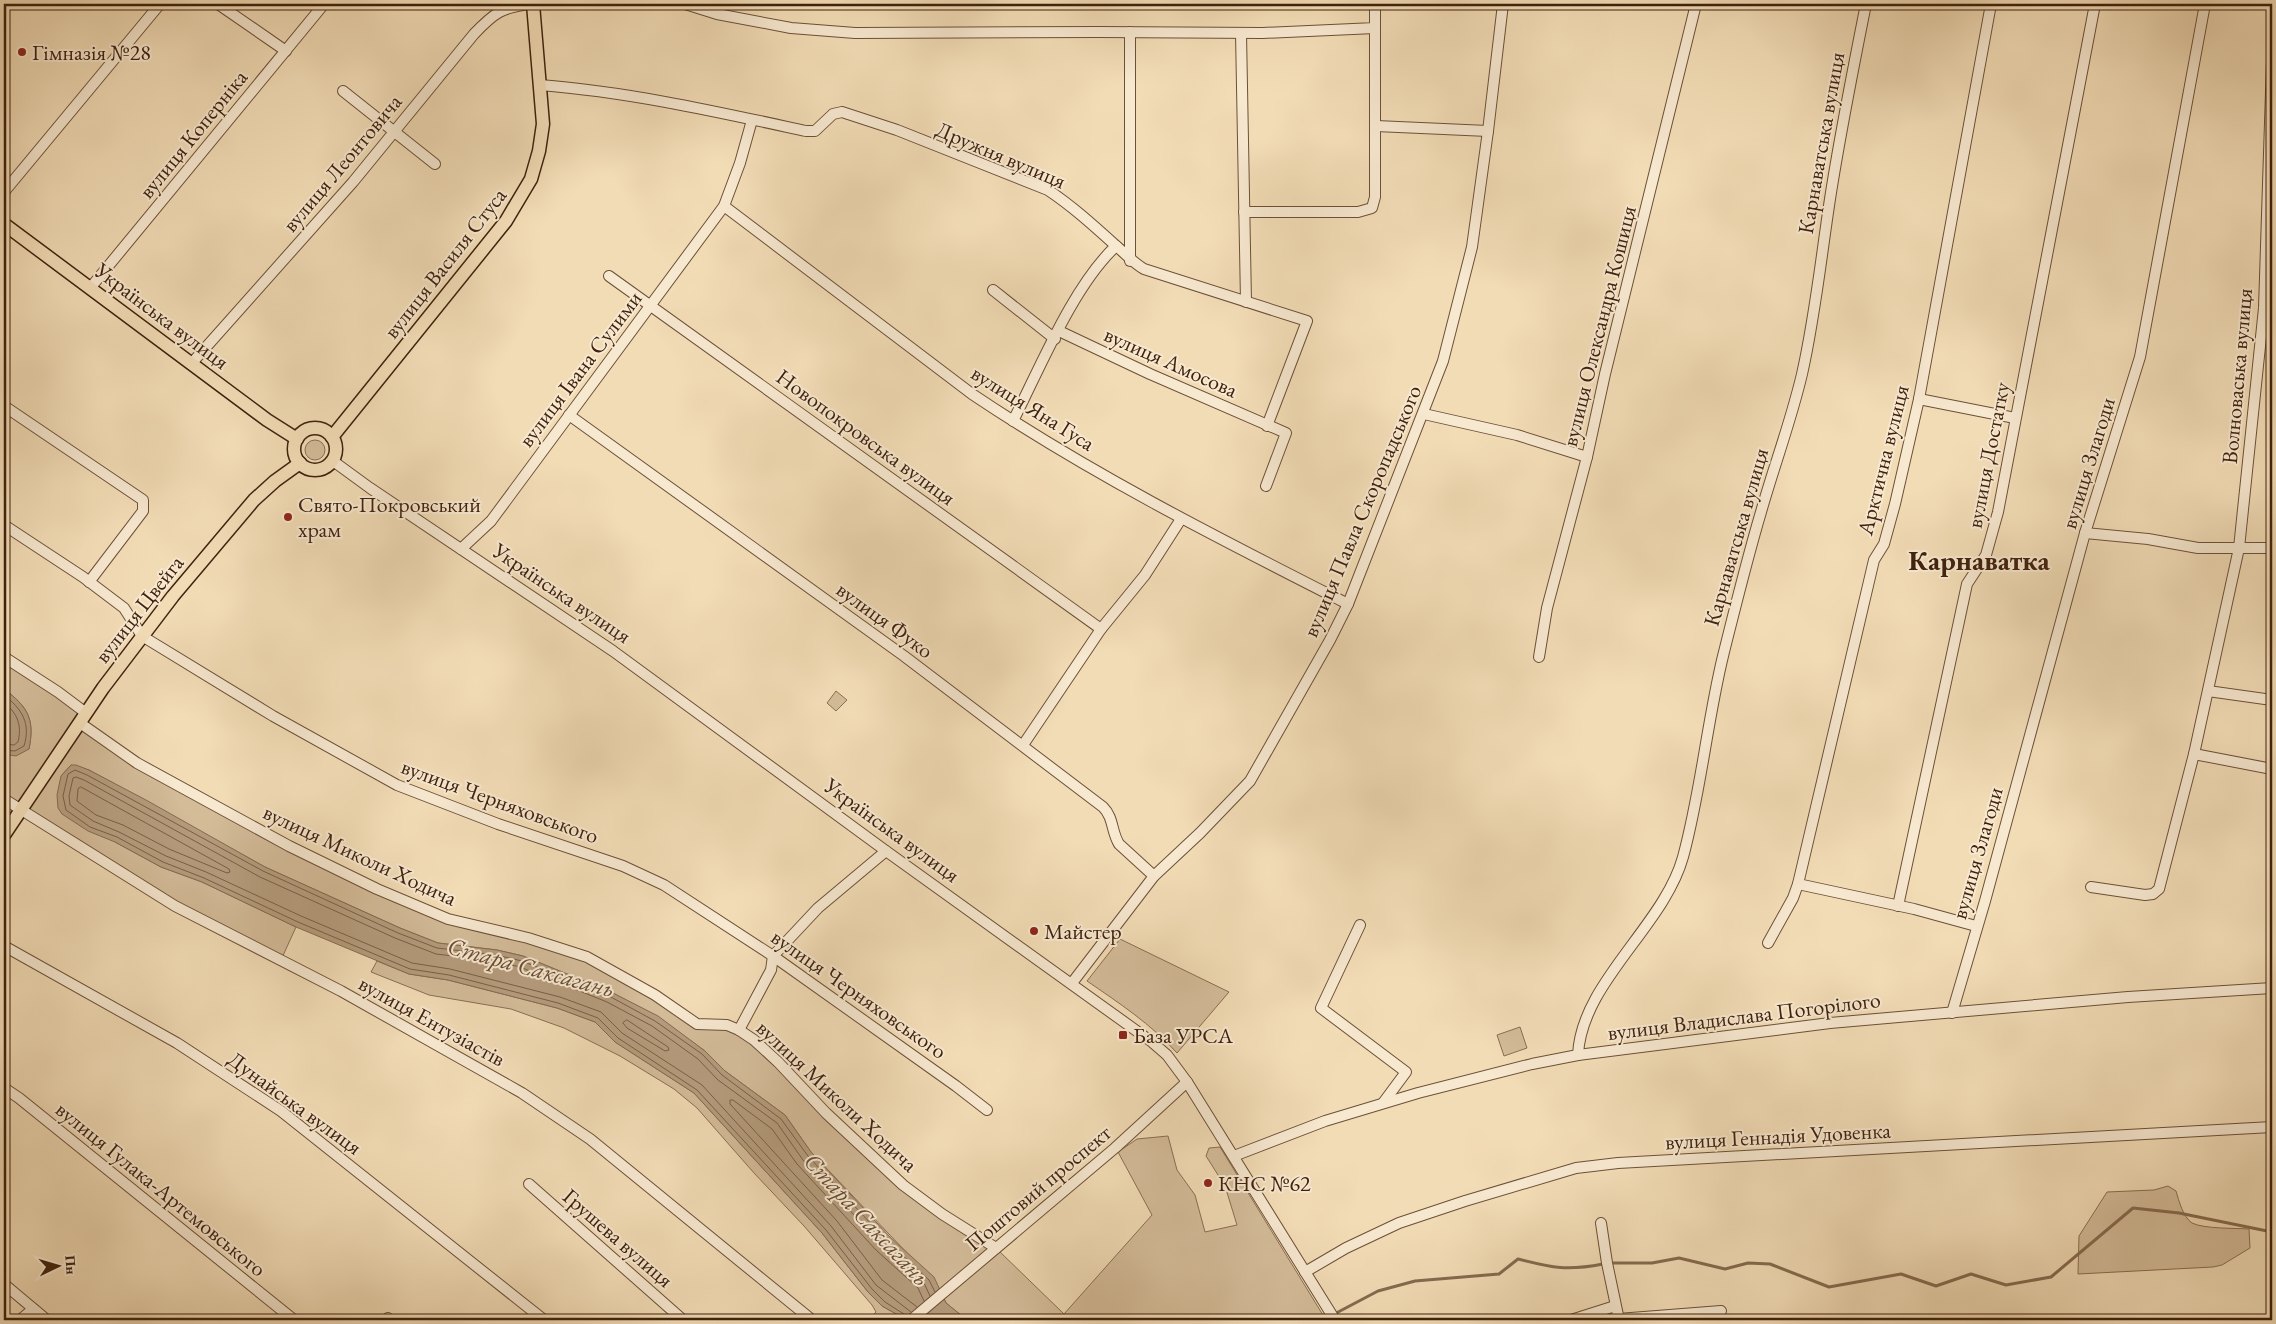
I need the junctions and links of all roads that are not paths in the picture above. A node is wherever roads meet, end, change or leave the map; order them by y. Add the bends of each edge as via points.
1 (160, 4) edge
2 (218, 4) edge
3 (324, 4) edge
4 (532, 4) edge
5 (685, 4) edge
6 (1375, 4) edge
7 (1503, 4) edge
8 (1696, 4) edge
9 (1866, 4) edge
10 (1991, 4) edge
11 (2095, 4) edge
12 (2205, 4) edge
13 (1375, 28) junction
14 (1130, 32) junction
15 (1241, 33) junction
16 (286, 51) junction
17 (2272, 60) edge
18 (540, 86) junction
19 (343, 90) dead end
20 (752, 120) junction
21 (1376, 126) junction
22 (394, 131) junction
23 (1488, 131) junction
24 (435, 164) dead end
25 (4, 192) edge
26 (724, 206) junction
27 (1244, 212) junction
28 (4, 224) edge
29 (1116, 246) junction
30 (1130, 260) junction
31 (609, 276) dead end
32 (91, 287) junction
33 (993, 290) dead end
34 (1246, 302) junction
35 (651, 305) junction
36 (1057, 335) junction
37 (191, 364) junction
38 (1918, 399) junction
39 (4, 406) edge
40 (1424, 414) junction
41 (570, 415) junction
42 (2015, 418) junction
43 (1013, 422) junction
44 (1267, 426) junction
45 (332, 437) junction
46 (297, 439) junction
47 (1587, 457) junction
48 (333, 461) junction
49 (300, 463) junction
50 (1266, 486) dead end
51 (1181, 519) junction
52 (4, 525) edge
53 (2085, 534) junction
54 (2272, 542) edge
55 (2239, 548) junction
56 (2272, 548) edge
57 (461, 549) junction
58 (2257, 549) junction
59 (89, 582) junction
60 (1348, 604) junction
61 (1101, 629) junction
62 (142, 636) junction
63 (4, 657) edge
64 (1539, 657) dead end
65 (2208, 691) junction
66 (2272, 700) edge
67 (83, 718) junction
68 (1023, 745) junction
69 (2194, 754) junction
70 (2272, 770) edge
71 (4, 798) edge
72 (21, 811) junction
73 (4, 835) edge
74 (886, 851) junction
75 (1154, 876) junction
76 (1798, 884) junction
77 (2091, 887) dead end
78 (1898, 906) junction
79 (1360, 925) dead end
80 (1976, 926) junction
81 (1768, 943) dead end
82 (4, 946) edge
83 (773, 956) junction
84 (1072, 983) junction
85 (2272, 988) edge
86 (1952, 1013) junction
87 (738, 1030) junction
88 (1578, 1054) junction
89 (1187, 1082) junction
90 (4, 1088) edge
91 (1383, 1103) junction
92 (986, 1110) dead end
93 (2272, 1127) edge
94 (1234, 1156) junction
95 (529, 1184) dead end
96 (1601, 1222) dead end
97 (996, 1248) junction
98 (1305, 1272) junction
99 (4, 1284) edge
100 (1615, 1306) junction
101 (34, 1309) junction
102 (1721, 1311) dead end
103 (20, 1320) edge
104 (47, 1320) edge
105 (294, 1320) edge
106 (544, 1320) edge
107 (683, 1320) edge
108 (812, 1320) edge
109 (911, 1320) edge
110 (1335, 1320) edge
111 (1571, 1320) edge
112 (1619, 1320) edge

1 - 25 street
2 - 16 street
3 - 16 street, вулиця Коперніка
4 - 18 main road, вулиця Василя Стуса
4 - 22 street, вулиця Леонтовича via 504,8 488,19
5 - 14 street via 716,14 783,27 855,33
6 - 13 street
7 - 23 street, вулиця Павла Скоропадського
8 - 47 street, вулиця Олександра Кошиця via 1604,374
9 - 88 street, Карнаватська вулиця via 1840,130 1802,376 1760,515 1723,655 1682,860 1661,902 1594,1001 1583,1024
10 - 38 street, Арктична вулиця
11 - 42 street, вулиця Достатку
12 - 53 street, вулиця Злагоди via 2140,357
13 - 15 street
13 - 21 street
14 - 15 street
14 - 30 street
15 - 27 street
16 - 32 street, вулиця Коперніка
17 - 55 street, Волноваська вулиця via 2264,308
18 - 20 street, Дружня вулиця via 590,89
18 - 45 main road, вулиця Василя Стуса via 542,137 525,192 506,221
19 - 22 street
20 - 26 street
20 - 29 street, Дружня вулиця via 806,131 815,131 833,114 842,112 869,121 1048,190
21 - 23 street
21 - 27 street via 1372,208 1358,212
22 - 24 street
22 - 37 street, вулиця Леонтовича via 353,182
23 - 40 street, вулиця Павла Скоропадського via 1472,247 1444,361
26 - 35 street, вулиця Івана Сулими
26 - 43 street, вулиця Яна Гуса
27 - 34 street
28 - 32 main road, Українська вулиця
29 - 30 street, Дружня вулиця
29 - 36 street via 1102,259
30 - 34 street, Дружня вулиця via 1144,269
31 - 35 street, Новопокровська вулиця
32 - 37 main road, Українська вулиця
33 - 36 street, вулиця Амосова via 1041,330
34 - 44 street, Дружня вулиця via 1307,321
35 - 41 street, вулиця Івана Сулими
35 - 61 street, Новопокровська вулиця
36 - 43 street
36 - 44 street, вулиця Амосова
37 - 46 main road, Українська вулиця
38 - 42 street
38 - 76 street, Арктична вулиця via 1895,504 1884,544 1874,560 1869,578
39 - 59 street via 143,500 143,511
40 - 47 street via 1517,435
40 - 60 street, вулиця Павла Скоропадського
41 - 57 street, вулиця Івана Сулими via 491,521
41 - 68 street, вулиця Фуко
42 - 78 street, вулиця Достатку via 1998,512 1986,555 1967,584
43 - 51 street, вулиця Яна Гуса
44 - 50 street, вулиця Амосова via 1286,433
45 - 46 main road via 324,430 314,428 304,431
45 - 48 main road via 336,449
46 - 49 main road via 294,449
47 - 64 street, вулиця Олександра Кошиця via 1547,608
48 - 49 main road via 326,468 317,470 307,469
48 - 57 street, Українська вулиця
49 - 62 main road, вулиця Цвейга via 254,500
51 - 60 street, вулиця Яна Гуса
51 - 61 street via 1145,575
52 - 59 street, вулиця Черняховського
53 - 55 street via 2148,539 2198,548
53 - 80 street, вулиця Злагоди
54 - 58 street
55 - 58 street
55 - 65 street, Волноваська вулиця
56 - 58 street
57 - 74 street, Українська вулиця via 621,656
59 - 62 street, вулиця Черняховського via 124,608
60 - 75 street, вулиця Павла Скоропадського via 1250,781
61 - 68 street
62 - 67 main road, вулиця Цвейга
62 - 83 street, вулиця Черняховського via 290,726 397,785 498,824 623,866 664,885
63 - 67 street, вулиця Миколи Ходича via 58,692
65 - 66 street
65 - 69 street, Волноваська вулиця
67 - 72 main road, вулиця Цвейга
67 - 87 street, вулиця Миколи Ходича via 137,763 289,846 377,889 448,918 587,956 698,1024 727,1025
68 - 75 street, вулиця Фуко via 1107,811 1119,844
69 - 70 street
69 - 77 street, Волноваська вулиця via 2159,889 2145,895
71 - 72 street, вулиця Ентузіастів
72 - 73 main road, вулиця Цвейга
72 - 108 street, вулиця Ентузіастів via 175,906 349,996 522,1093 590,1139
74 - 83 street via 818,908
74 - 84 street, Українська вулиця
75 - 84 street, вулиця Павла Скоропадського
76 - 78 street
76 - 81 street, Арктична вулиця via 1794,898
78 - 80 street
79 - 91 street via 1321,1008 1406,1072
80 - 86 street, вулиця Злагоди
82 - 106 street, Дунайська вулиця via 177,1044 281,1111
83 - 87 street via 771,970
83 - 92 street, вулиця Черняховського
84 - 89 street, Українська вулиця via 1152,1042 1167,1055
85 - 86 street, вулиця Владислава Погорілого
86 - 88 street, вулиця Владислава Погорілого via 1820,1024
87 - 97 street, вулиця Миколи Ходича via 778,1062 826,1113 904,1185
88 - 91 street, вулиця Владислава Погорілого
89 - 94 street, Українська вулиця
89 - 97 street, Поштовий проспект via 1115,1148
90 - 105 street, вулиця Гулака-Артемовського
91 - 94 street, вулиця Владислава Погорілого
93 - 98 street, вулиця Геннадія Удовенка via 1618,1163 1576,1168 1399,1223
94 - 98 street, Українська вулиця
95 - 107 street, Грушева вулиця
96 - 100 street
97 - 109 street, Поштовий проспект
98 - 110 street, Українська вулиця
99 - 101 street
100 - 111 street
100 - 112 street
101 - 103 street
101 - 104 street
102 - 112 street

